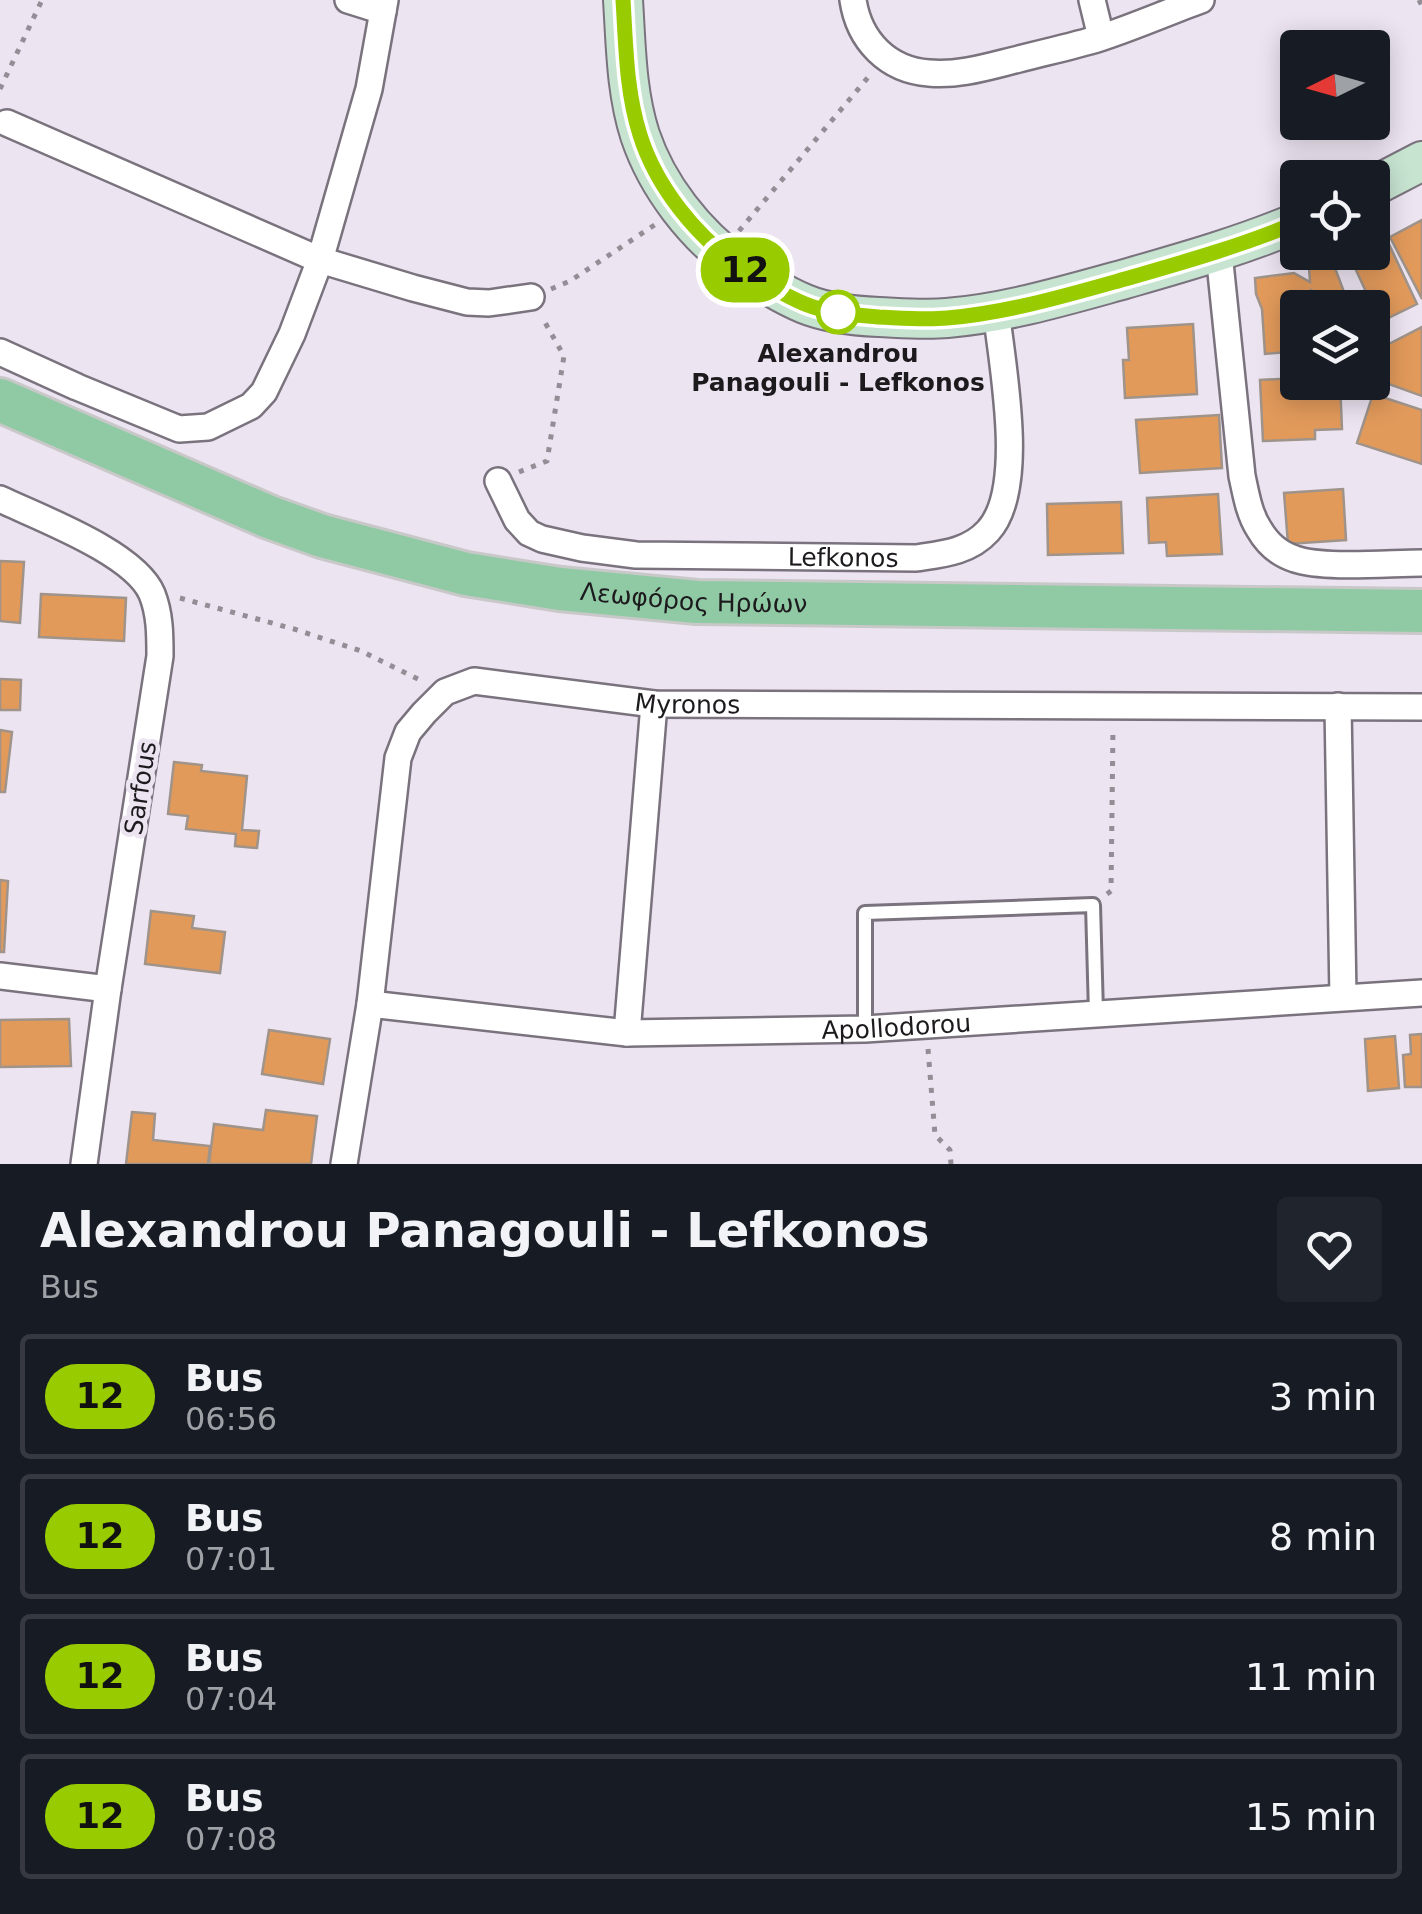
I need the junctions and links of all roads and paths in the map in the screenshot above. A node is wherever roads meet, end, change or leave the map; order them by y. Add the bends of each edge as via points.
1 (42, 0) edge
2 (348, 0) edge
3 (623, 0) edge
4 (853, 0) edge
5 (1092, 0) edge
6 (1201, 0) edge
7 (384, 5) edge
8 (1101, 38) junction
9 (885, 58) junction
10 (0, 88) edge
11 (7, 123) dead end
12 (1422, 160) edge
13 (1390, 177) edge
14 (680, 208) junction
15 (1280, 229) edge
16 (1218, 252) junction
17 (720, 253) junction
18 (320, 260) junction
19 (531, 297) junction
20 (996, 310) junction
21 (0, 352) edge
22 (0, 400) edge
23 (498, 481) joint
24 (0, 499) edge
25 (1422, 563) edge
26 (151, 590) junction
27 (1422, 611) edge
28 (445, 692) junction
29 (654, 704) junction
30 (1113, 706) junction
31 (1338, 706) junction
32 (1422, 707) edge
33 (1093, 906) junction
34 (0, 976) edge
35 (108, 988) junction
36 (1422, 993) edge
37 (1344, 997) junction
38 (370, 1004) junction
39 (1096, 1013) junction
40 (926, 1025) junction
41 (865, 1029) junction
42 (628, 1033) junction
43 (84, 1164) edge
44 (344, 1164) edge
45 (951, 1164) edge

1 - 10 path
2 - 7 street
3 - 14 street via 632,108 641,139
4 - 9 street via 861,30
5 - 8 street
6 - 8 street
7 - 18 street via 369,89
8 - 9 street via 955,73 927,73
9 - 17 path
11 - 18 street
12 - 13 street
14 - 17 street
14 - 19 path via 570,280
15 - 16 street
16 - 20 street
16 - 25 street via 1242,476 1257,528 1272,546 1304,561
17 - 20 street via 807,305 855,316 948,318
18 - 19 street via 468,302
18 - 21 street via 264,392 208,427 180,428
19 - 23 path via 564,356 547,460
20 - 23 street, Lefkonos via 1010,450 1007,486 1001,512 967,548 916,558 636,556 529,533
22 - 27 main road, Λεωφόρος Ηρώων via 305,530 466,574 560,590 698,602
24 - 26 street via 127,563
26 - 28 path via 361,652
26 - 35 street, Sarfous via 160,656
28 - 29 street, Myronos via 474,681
28 - 38 street via 408,732 398,758
29 - 30 street, Myronos
29 - 42 street
30 - 31 street, Myronos
30 - 33 path via 1111,890
31 - 32 street, Myronos
31 - 37 street
33 - 39 lane
33 - 41 lane via 865,913
34 - 35 street
35 - 43 street, Sarfous
36 - 37 street, Apollodorou
37 - 39 street, Apollodorou
38 - 42 street, Apollodorou
38 - 44 street
39 - 40 street, Apollodorou
40 - 41 street, Apollodorou
40 - 45 path via 935,1135 950,1150
41 - 42 street, Apollodorou

